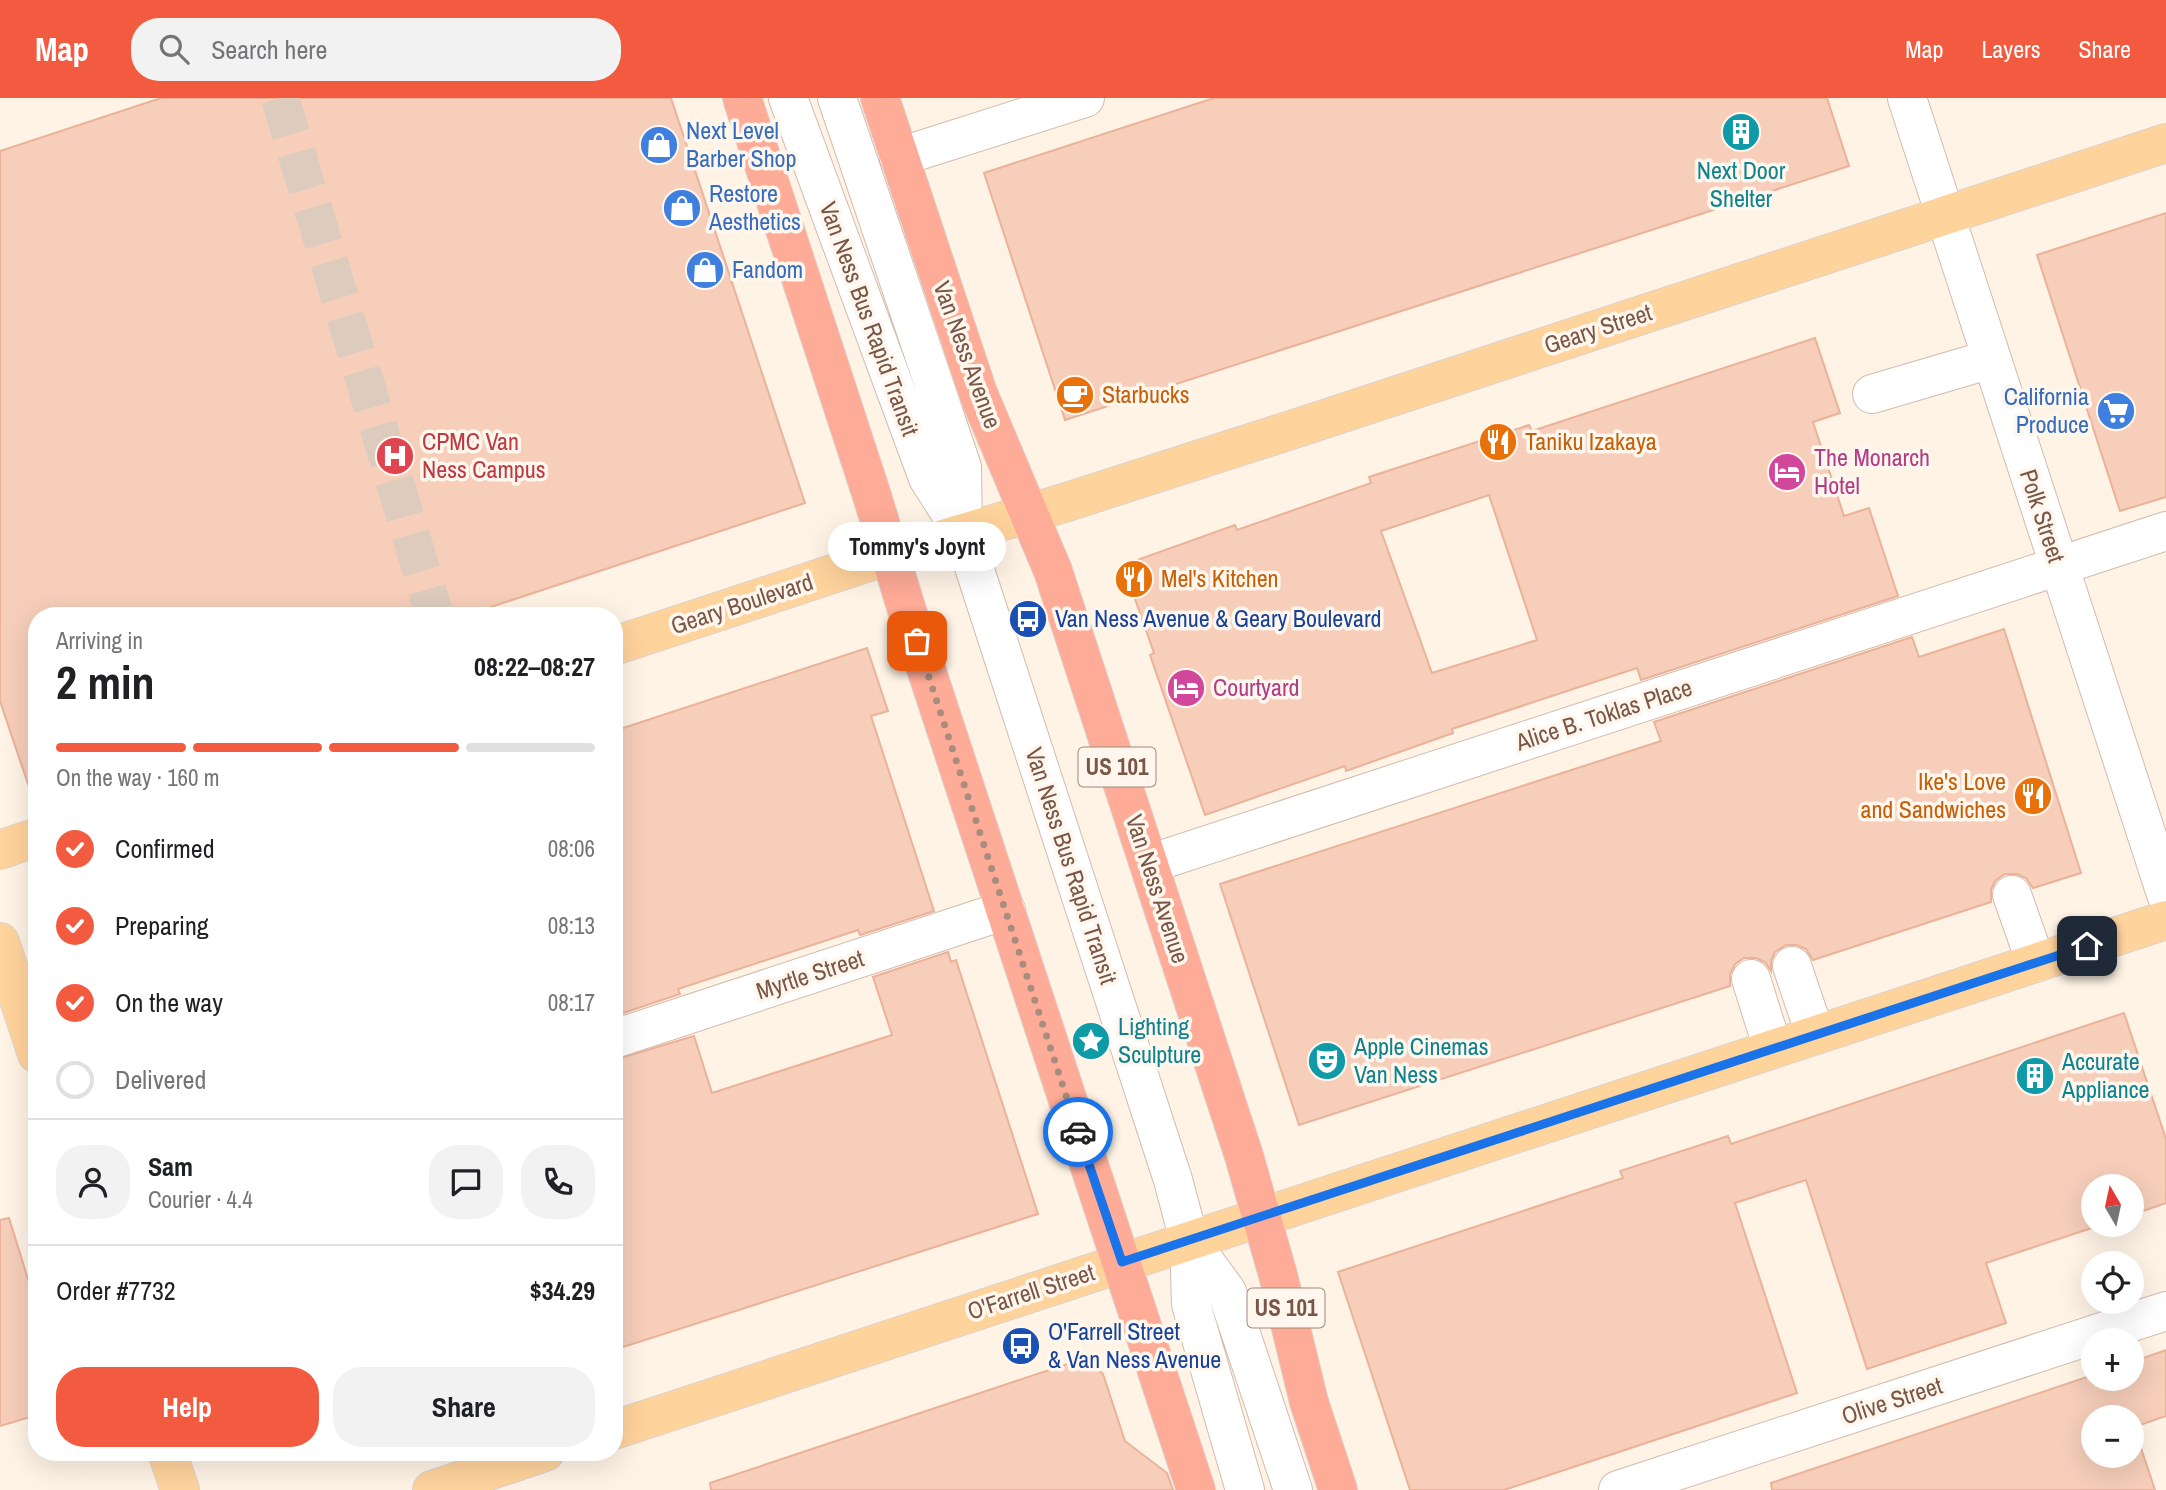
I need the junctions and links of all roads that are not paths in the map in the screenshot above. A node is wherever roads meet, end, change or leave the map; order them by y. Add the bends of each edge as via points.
1 (742, 98) edge
2 (788, 98) edge
3 (837, 98) edge
4 (880, 98) edge
5 (1085, 98) edge
6 (1907, 98) edge
7 (2166, 144) edge
8 (899, 158) junction
9 (1944, 215) junction
10 (1991, 359) junction
11 (1872, 394) dead end
12 (1030, 513) junction
13 (2166, 531) edge
14 (963, 533) junction
15 (891, 555) junction
16 (2059, 566) junction
17 (623, 643) edge
18 (28, 840) edge
19 (0, 850) edge
20 (1149, 864) junction
21 (2166, 894) edge
22 (2012, 895) dead end
23 (1006, 910) junction
24 (2166, 920) edge
25 (0, 942) edge
26 (2036, 963) junction
27 (1792, 966) dead end
28 (1751, 979) dead end
29 (28, 1027) edge
30 (1815, 1034) junction
31 (623, 1036) edge
32 (1773, 1049) junction
33 (1262, 1215) junction
34 (1189, 1240) junction
35 (1122, 1262) junction
36 (2166, 1311) edge
37 (623, 1427) edge
38 (170, 1461) edge
39 (518, 1461) edge
40 (180, 1490) edge
41 (432, 1490) edge
42 (1196, 1490) edge
43 (1245, 1490) edge
44 (1293, 1490) edge
45 (1338, 1490) edge
46 (1618, 1490) edge

1 - 15 highway
2 - 14 street, Van Ness Bus Rapid Transit via 928,478
3 - 14 street, Van Ness Bus Rapid Transit via 962,467
4 - 8 highway, Van Ness Avenue / US 101
5 - 8 street
6 - 9 street, Polk Street
7 - 9 main road, Geary Street
8 - 12 highway, Van Ness Avenue / US 101 via 978,393
9 - 10 street, Polk Street
9 - 12 main road, Geary Street
10 - 11 street
10 - 16 street, Polk Street
12 - 14 main road, Geary Boulevard
12 - 20 highway, Van Ness Avenue / US 101
13 - 16 street
14 - 15 main road, Geary Boulevard
14 - 34 street, Van Ness Bus Rapid Transit via 1163,1147
15 - 17 main road, Geary Boulevard
15 - 23 highway
16 - 20 street, Alice B. Toklas Place
16 - 21 street, Polk Street
18 - 19 main road
20 - 33 highway, Van Ness Avenue / US 101
22 - 26 street
23 - 31 street, Myrtle Street
23 - 35 highway
24 - 26 main road, O'Farrell Street
25 - 29 main road
26 - 30 main road, O'Farrell Street
27 - 30 street
28 - 32 street
30 - 32 main road, O'Farrell Street
32 - 33 main road, O'Farrell Street
33 - 34 main road, O'Farrell Street
33 - 45 highway, Van Ness Avenue / US 101 via 1309,1402
34 - 35 main road, O'Farrell Street
34 - 43 street, Van Ness Bus Rapid Transit via 1191,1304
34 - 44 street, Van Ness Bus Rapid Transit via 1227,1292
35 - 37 main road, O'Farrell Street
35 - 42 highway
36 - 46 street, Olive Street
38 - 40 main road
39 - 41 main road

